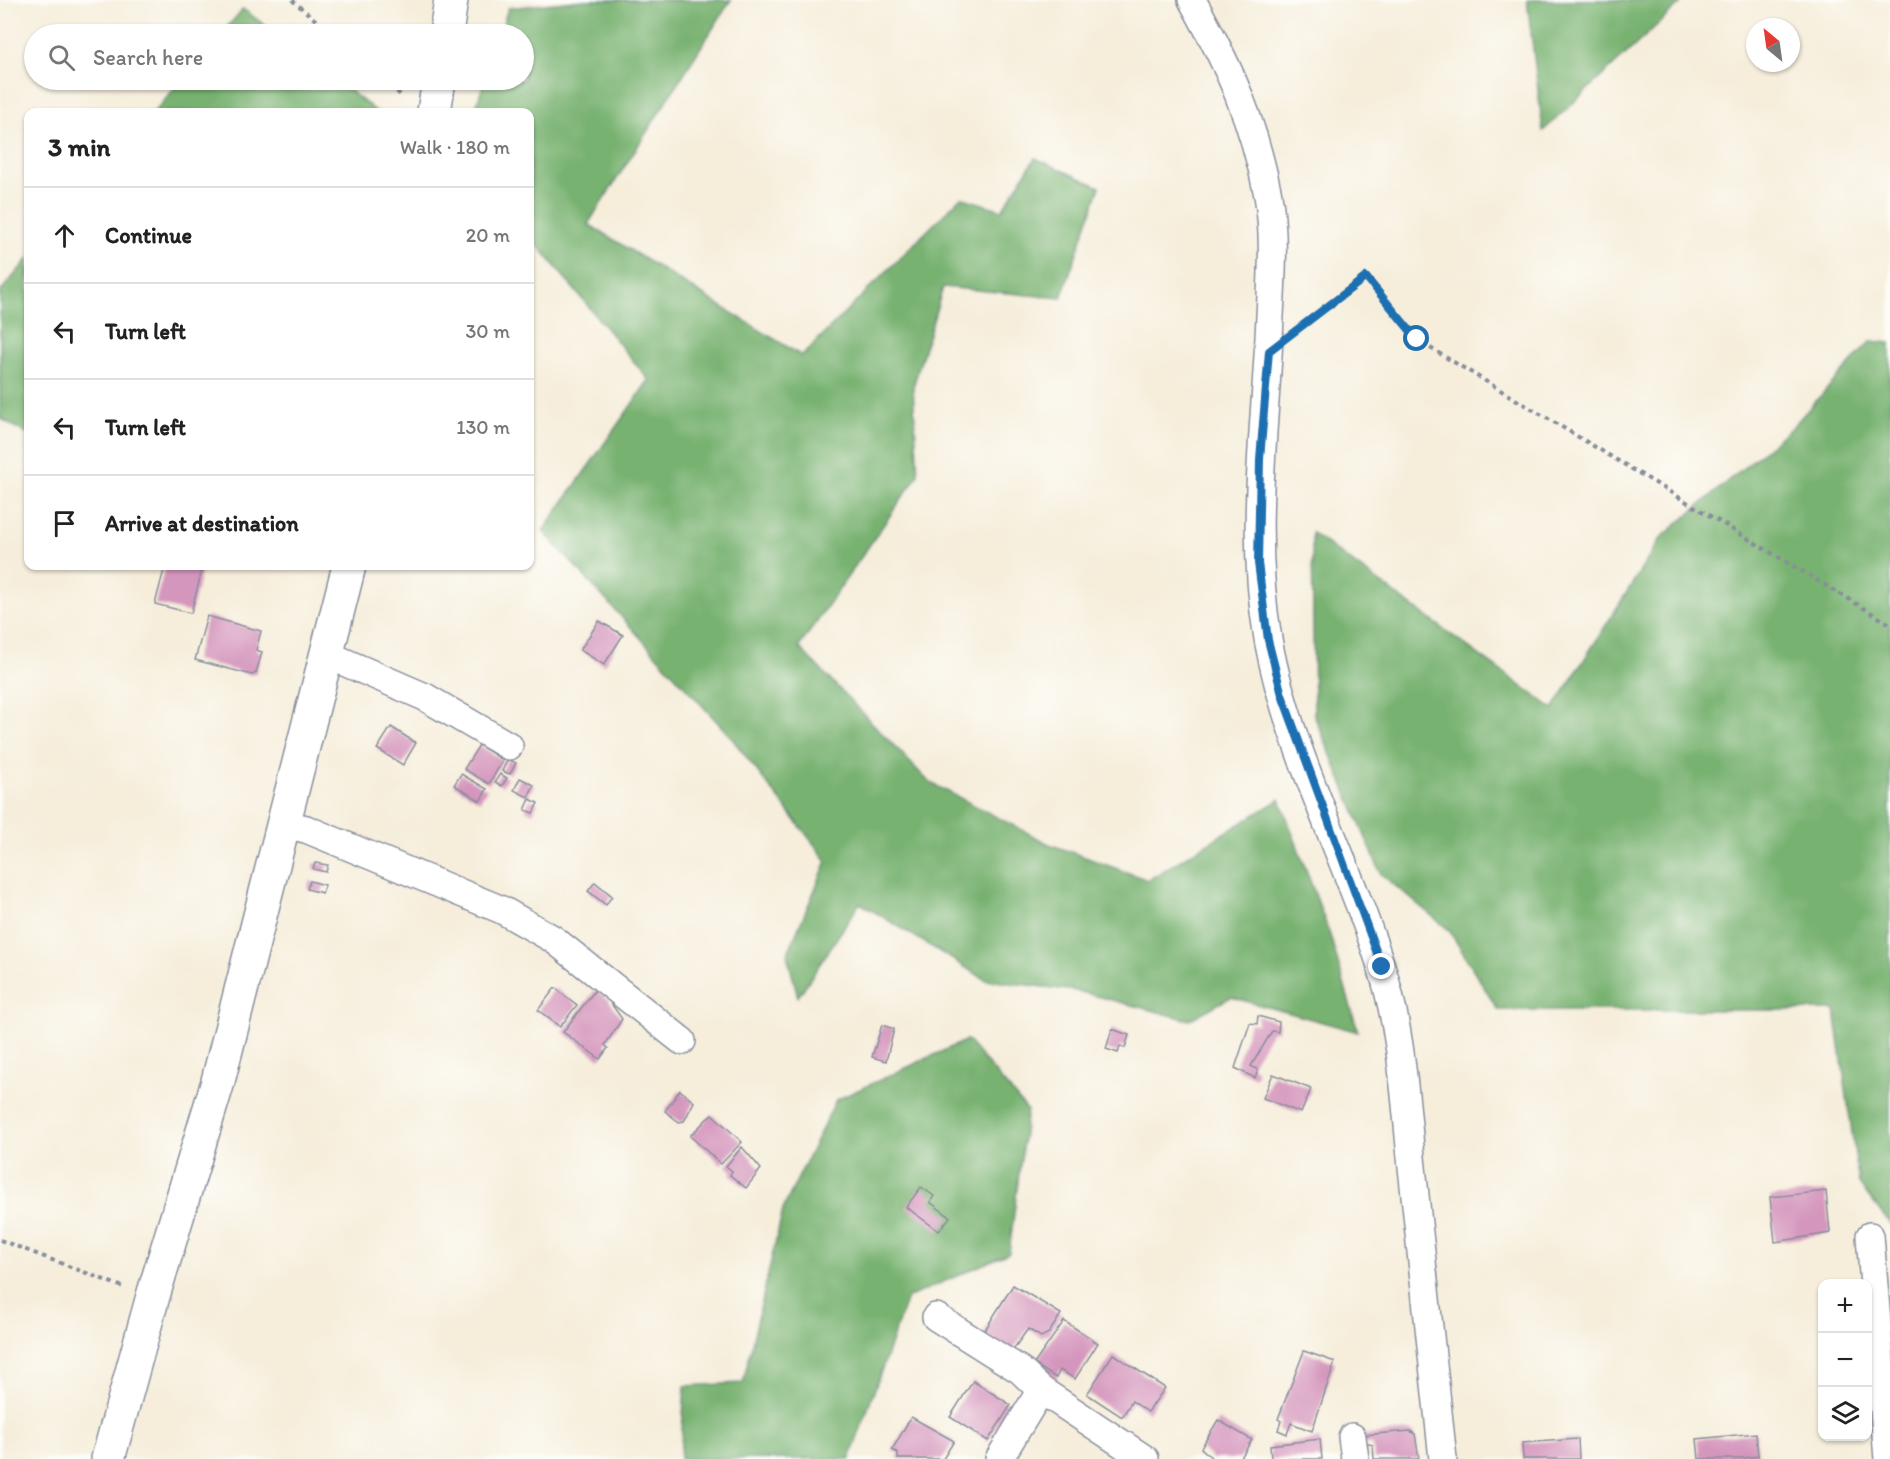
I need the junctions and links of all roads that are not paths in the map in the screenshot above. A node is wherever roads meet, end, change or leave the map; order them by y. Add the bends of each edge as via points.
1 (451, 0) edge
2 (1192, 0) edge
3 (447, 24) edge
4 (437, 90) edge
5 (435, 108) edge
6 (349, 570) edge
7 (328, 655) junction
8 (509, 746) dead end
9 (284, 824) junction
10 (682, 1041) dead end
11 (1870, 1236) dead end
12 (936, 1317) dead end
13 (1041, 1390) junction
14 (108, 1459) edge
15 (999, 1459) edge
16 (1145, 1459) edge
17 (1443, 1459) edge
18 (1888, 1459) edge

1 - 3 street
2 - 17 street via 1241,98 1268,198 1272,262 1258,563 1268,640 1282,695 1382,967 1399,1038
4 - 5 street
6 - 7 street
7 - 8 street via 425,697
7 - 9 street
9 - 10 street via 328,838 502,910 552,939
9 - 14 street via 217,1084
11 - 18 street
12 - 13 street via 1020,1370
13 - 15 street
13 - 16 street

